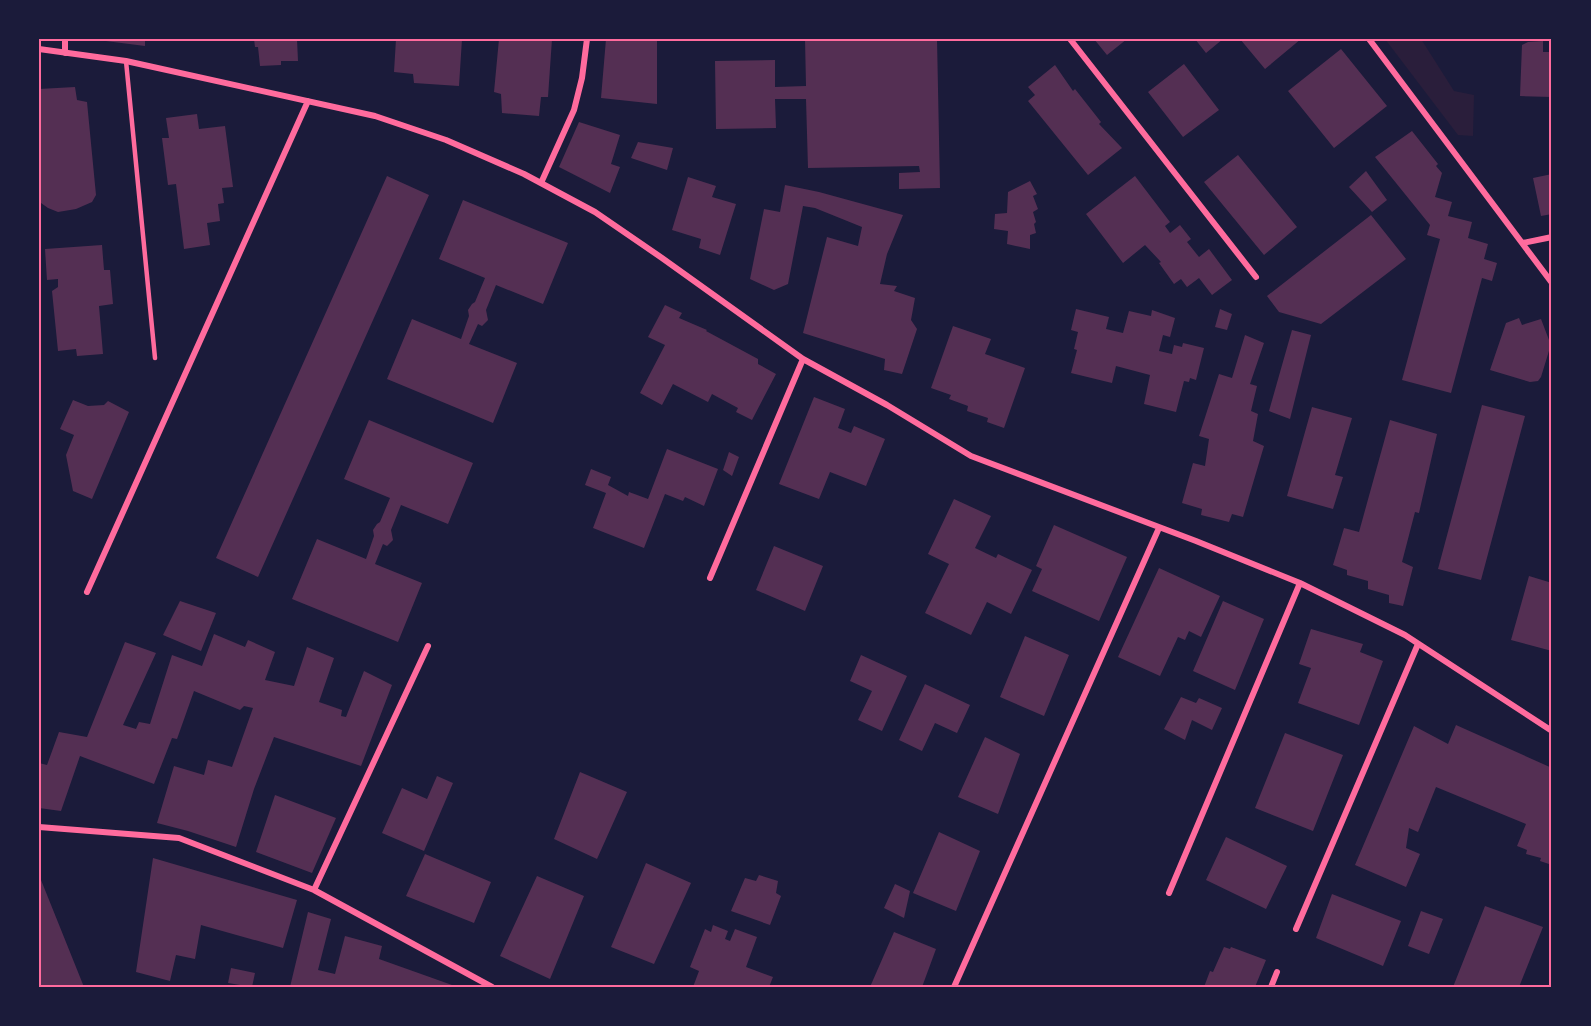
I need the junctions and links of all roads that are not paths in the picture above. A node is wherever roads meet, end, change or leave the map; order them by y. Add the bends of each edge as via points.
1 (65, 39) edge
2 (587, 39) edge
3 (1070, 39) edge
4 (1369, 39) edge
5 (39, 49) edge
6 (65, 52) junction
7 (126, 61) junction
8 (308, 101) junction
9 (541, 183) junction
10 (1552, 237) edge
11 (1523, 243) junction
12 (1256, 277) dead end
13 (1552, 283) edge
14 (155, 358) dead end
15 (803, 358) junction
16 (1159, 528) junction
17 (710, 578) dead end
18 (1300, 583) junction
19 (87, 592) dead end
20 (1418, 644) junction
21 (428, 646) dead end
22 (1552, 731) edge
23 (39, 827) edge
24 (314, 890) junction
25 (1169, 893) dead end
26 (1296, 928) dead end
27 (1276, 972) dead end
28 (492, 987) edge
29 (954, 987) edge
30 (1270, 987) edge

1 - 6 street
2 - 9 street via 574,110
3 - 12 street
4 - 11 street
5 - 6 street
6 - 7 street
7 - 8 street
7 - 14 lane
8 - 9 street via 375,116 446,140
8 - 19 street
9 - 15 street via 595,212
10 - 11 street
11 - 13 street
15 - 16 street via 971,456
15 - 17 street
16 - 18 street
16 - 29 street
18 - 20 street
18 - 25 street
20 - 22 street
20 - 26 street
21 - 24 street
23 - 24 street via 179,838
24 - 28 street
27 - 30 street

